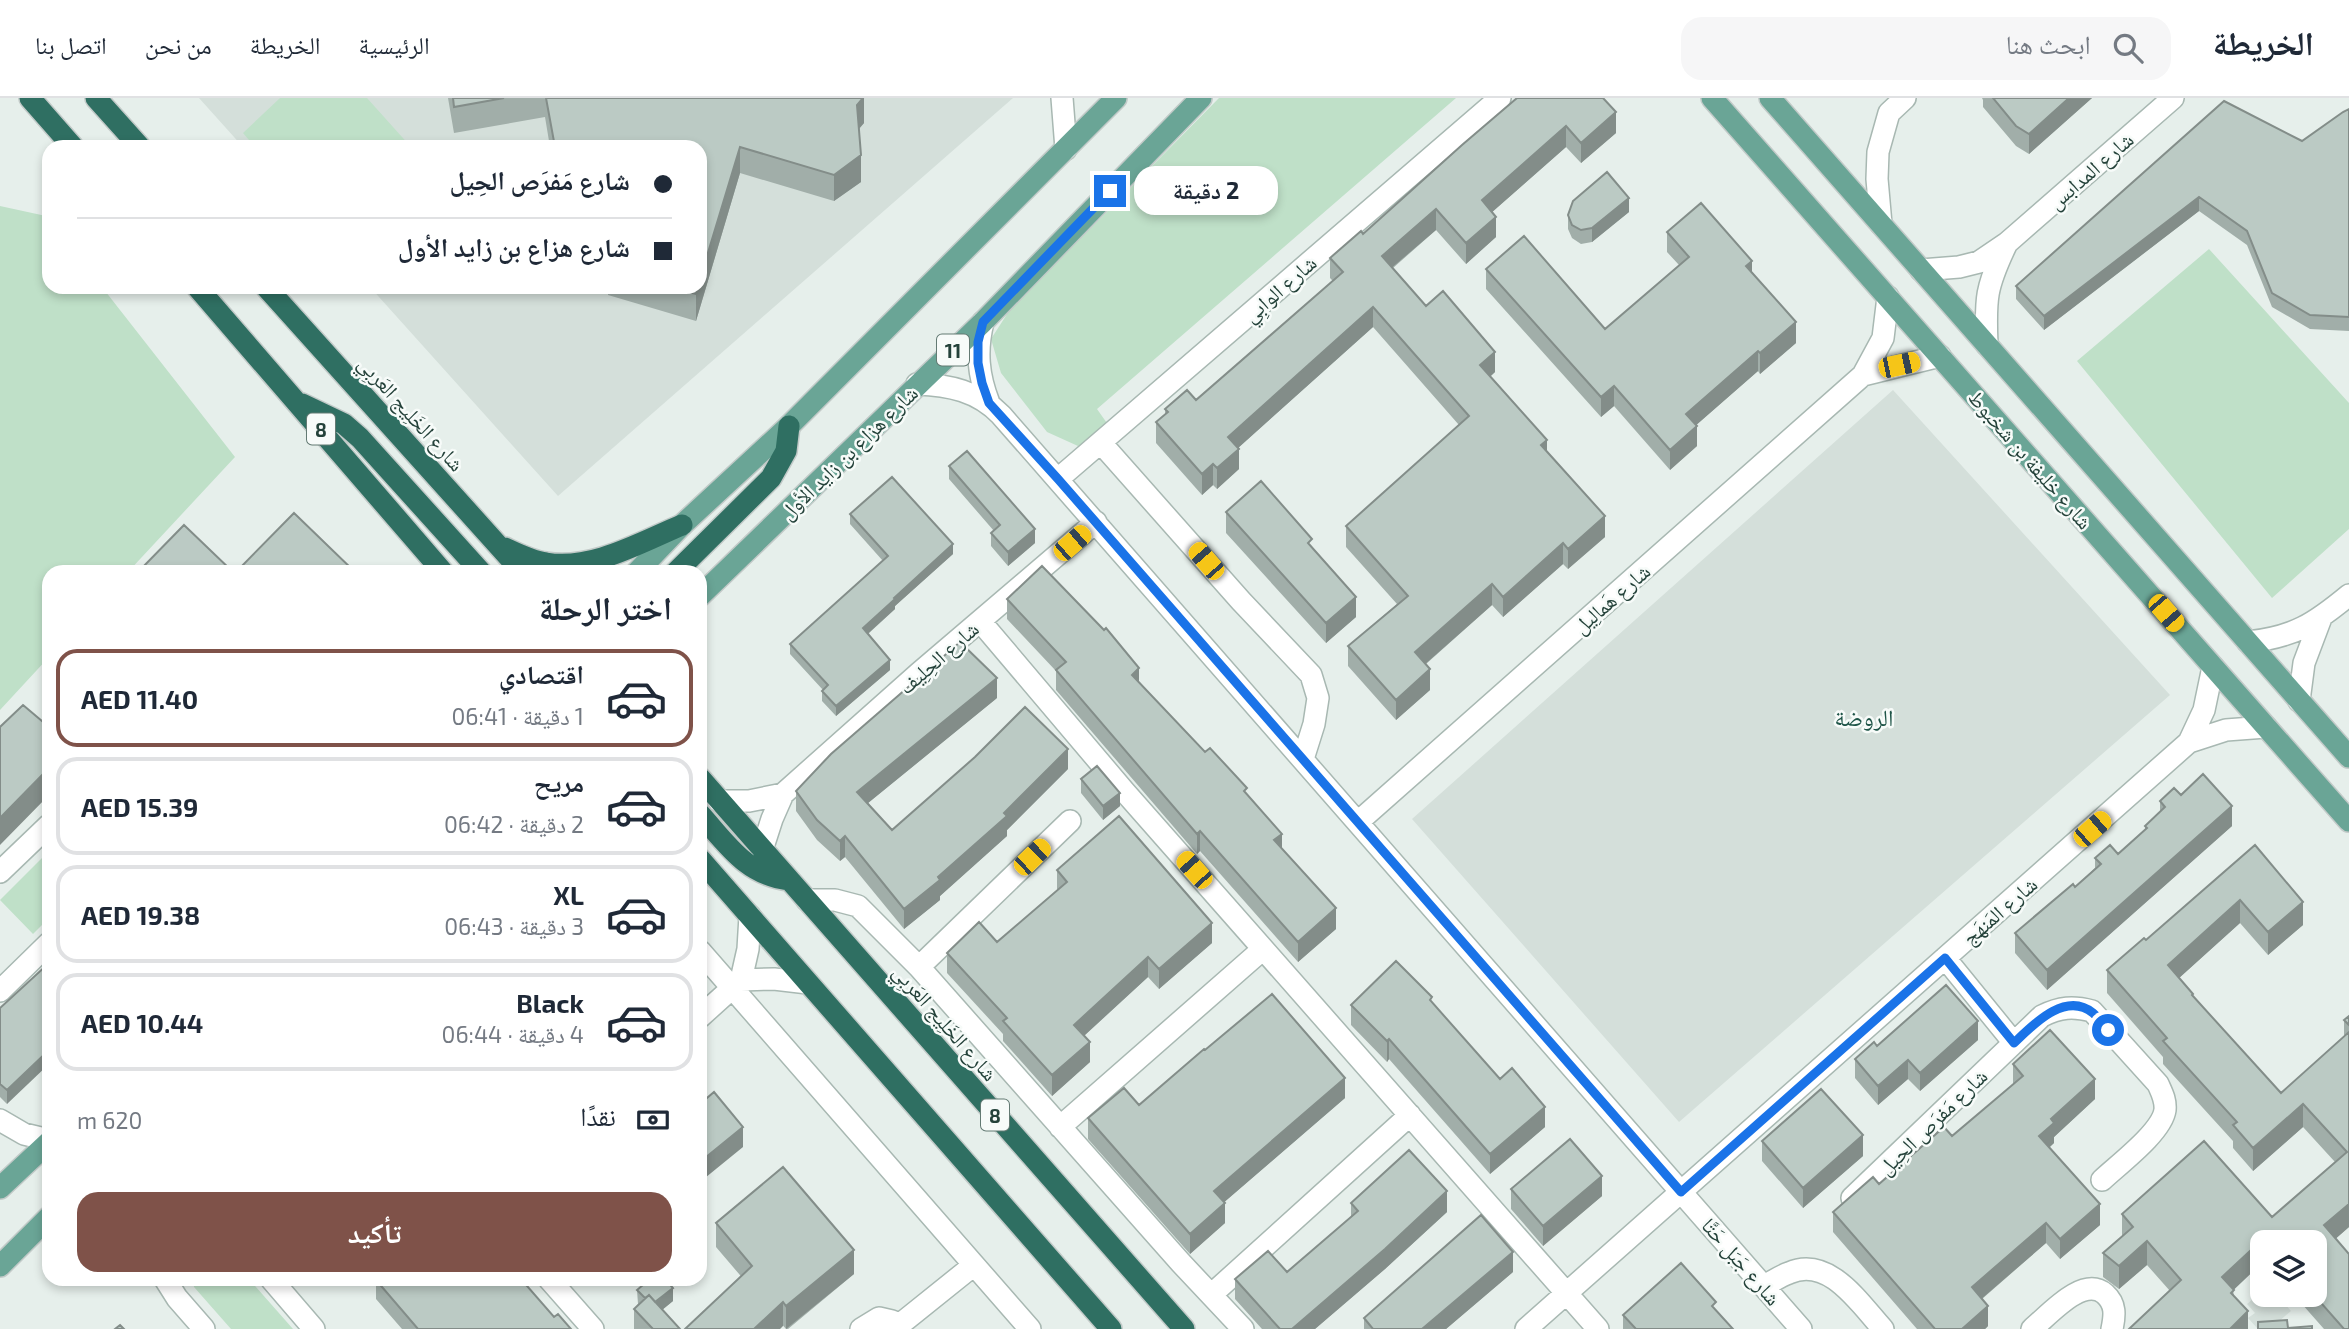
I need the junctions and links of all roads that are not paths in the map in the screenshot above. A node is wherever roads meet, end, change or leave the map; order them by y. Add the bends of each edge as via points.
1 (30, 98) edge
2 (96, 98) edge
3 (1062, 98) edge
4 (1116, 98) edge
5 (1200, 98) edge
6 (1500, 98) edge
7 (1712, 98) edge
8 (1770, 98) edge
9 (1905, 98) edge
10 (2173, 98) edge
11 (1882, 105) edge
12 (68, 140) edge
13 (134, 140) edge
14 (1066, 149) junction
15 (1881, 224) junction
16 (2007, 243) junction
17 (1921, 270) junction
18 (203, 294) edge
19 (272, 294) edge
20 (1888, 297) junction
21 (983, 322) junction
22 (1987, 345) junction
23 (1940, 356) junction
24 (1863, 375) junction
25 (917, 384) junction
26 (297, 402) junction
27 (989, 403) junction
28 (789, 426) junction
29 (1101, 443) junction
30 (1058, 479) junction
31 (1096, 522) junction
32 (682, 525) junction
33 (497, 544) junction
34 (437, 565) edge
35 (475, 565) edge
36 (516, 565) edge
37 (644, 565) edge
38 (683, 565) edge
39 (707, 589) edge
40 (2349, 594) edge
41 (2321, 618) junction
42 (979, 621) junction
43 (2248, 642) junction
44 (2213, 667) junction
45 (2300, 701) junction
46 (2266, 727) junction
47 (2189, 742) junction
48 (2349, 757) edge
49 (1303, 759) junction
50 (707, 786) edge
51 (783, 794) junction
52 (719, 801) junction
53 (707, 821) edge
54 (1070, 821) dead end
55 (2349, 821) edge
56 (1358, 822) junction
57 (42, 832) edge
58 (762, 850) junction
59 (707, 867) edge
60 (0, 872) edge
61 (789, 880) junction
62 (807, 900) junction
63 (750, 916) junction
64 (1264, 949) junction
65 (42, 950) edge
66 (707, 957) edge
67 (1945, 958) junction
68 (919, 967) junction
69 (808, 982) junction
70 (736, 984) junction
71 (0, 991) edge
72 (707, 1011) edge
73 (2014, 1043) junction
74 (1410, 1115) junction
75 (0, 1120) edge
76 (1060, 1127) junction
77 (42, 1139) edge
78 (42, 1148) edge
79 (2102, 1180) dead end
80 (0, 1188) edge
81 (1681, 1192) junction
82 (1850, 1199) edge
83 (42, 1224) edge
84 (974, 1265) junction
85 (0, 1266) edge
86 (169, 1286) edge
87 (277, 1286) edge
88 (556, 1286) edge
89 (1764, 1286) junction
90 (1567, 1293) junction
91 (1211, 1295) junction
92 (899, 1327) edge
93 (204, 1329) edge
94 (314, 1329) edge
95 (593, 1329) edge
96 (861, 1329) edge
97 (1030, 1329) edge
98 (1111, 1329) edge
99 (1184, 1329) edge
100 (1243, 1329) edge
101 (1526, 1329) edge
102 (1598, 1329) edge
103 (1801, 1329) edge
104 (1883, 1329) edge
105 (2032, 1329) edge
106 (2112, 1329) edge

1 - 12 highway
2 - 13 highway
3 - 14 street
4 - 14 main road
5 - 21 main road, شارع هزاع بن زايد الأول / 11
6 - 29 street, شارع الوابِي
7 - 20 main road, شارع خليفة بن شخبوط
8 - 15 main road, شارع خليفة بن شخبوط
9 - 11 street
10 - 16 street, شارع المدابس
11 - 15 street via 1877,179
14 - 28 main road
15 - 17 main road, شارع خليفة بن شخبوط
16 - 17 street, شارع المدابس via 1979,262
16 - 22 street, شارع المدابس via 1990,279 1985,303
17 - 22 main road, شارع خليفة بن شخبوط
18 - 26 highway, 8
19 - 33 highway, شارع الخَلِيج العَربِي
20 - 23 main road, شارع خليفة بن شخبوط
20 - 24 street, شارع هَمالِيل via 1883,338
21 - 25 main road, شارع هزاع بن زايد الأول / 11
21 - 27 street, شارع جَبَل حَتَّا via 978,363
22 - 43 main road, شارع خليفة بن شخبوط
23 - 24 street, شارع هَمالِيل
23 - 44 main road, شارع خليفة بن شخبوط
24 - 56 street, شارع هَمالِيل
25 - 27 street, شارع جَبَل حَتَّا via 955,388
25 - 39 main road, شارع هزاع بن زايد الأول / 11
26 - 34 highway, 8
26 - 35 highway via 344,424 360,438
27 - 30 street, شارع جَبَل حَتَّا
28 - 32 main road
28 - 38 highway via 786,452 771,478
29 - 30 street, شارع الوابِي
29 - 49 street via 1311,675 1318,698
30 - 31 street, شارع جَبَل حَتَّا
31 - 42 street, شارع الحِلِيف
31 - 49 street, شارع جَبَل حَتَّا
32 - 33 highway via 606,556 563,564 533,560
32 - 37 main road
33 - 36 highway, شارع الخَلِيج العَربِي
40 - 41 street
41 - 43 street via 2279,639
41 - 45 street via 2304,663
42 - 51 street, شارع الحِلِيف
42 - 64 street
43 - 45 main road, شارع خليفة بن شخبوط
44 - 46 main road, شارع خليفة بن شخبوط
44 - 47 street, شارع المَنهَج via 2204,710
45 - 48 main road, شارع خليفة بن شخبوط
46 - 47 street, شارع المَنهَج via 2226,730
46 - 55 main road, شارع خليفة بن شخبوط
47 - 67 street, شارع المَنهَج
49 - 56 street, شارع جَبَل حَتَّا
50 - 52 highway, شارع الخَلِيج العَربِي / 8
51 - 52 street, شارع الحِلِيف via 749,802
51 - 58 street, شارع الحِلِيف
52 - 58 highway, شارع الخَلِيج العَربِي / 8
53 - 61 highway via 752,869
54 - 68 street, شارع الخَلِيج العَربِي
56 - 81 street, شارع جَبَل حَتَّا
57 - 60 street
58 - 61 highway, شارع الخَلِيج العَربِي / 8
59 - 63 highway
61 - 62 highway, شارع الخَلِيج العَربِي / 8
62 - 68 street via 858,906
62 - 99 highway, شارع الخَلِيج العَربِي / 8
63 - 69 highway
63 - 70 street via 748,948
64 - 74 street
64 - 76 street
65 - 71 street
66 - 70 street
67 - 73 street
67 - 81 street, شارع المَنهَج
68 - 76 street
69 - 70 street via 774,979
69 - 98 highway
70 - 72 street
70 - 84 street
73 - 79 street, شارع مَفرَص الحِيل via 2042,1016 2057,1009 2092,1011 2158,1084 2165,1098 2160,1125
73 - 82 street, شارع مَفرَص الحِيل
74 - 90 street
74 - 91 street
75 - 77 street
76 - 91 street
78 - 80 main road
81 - 89 street, شارع جَبَل حَتَّا
81 - 90 street, شارع المَنهَج
83 - 85 main road
84 - 92 street
84 - 97 street
86 - 93 street
87 - 94 street
88 - 95 street
89 - 103 street, شارع جَبَل حَتَّا
89 - 104 street via 1791,1271 1834,1276
90 - 101 street, شارع المَنهَج
90 - 102 street
91 - 100 street
92 - 96 street via 879,1318
105 - 106 street via 2079,1290 2090,1287 2103,1291 2112,1302

